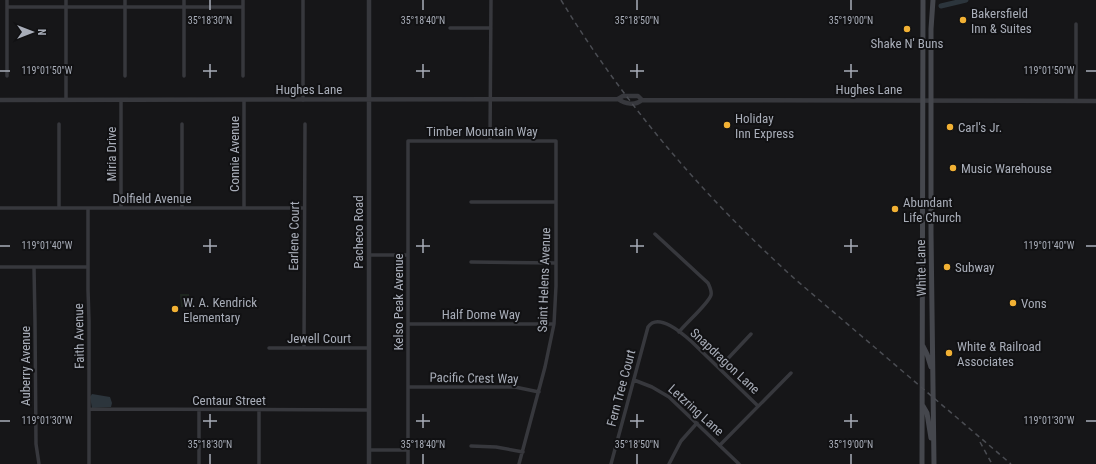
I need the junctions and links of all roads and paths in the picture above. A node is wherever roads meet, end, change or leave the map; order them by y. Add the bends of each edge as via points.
1 (7, 0) edge
2 (66, 0) edge
3 (125, 0) edge
4 (184, 0) edge
5 (243, 0) edge
6 (303, 0) edge
7 (369, 0) edge
8 (491, 0) edge
9 (923, 0) edge
10 (933, 0) edge
11 (7, 6) junction
12 (66, 6) junction
13 (125, 6) junction
14 (184, 6) junction
15 (243, 6) junction
16 (1076, 24) dead end
17 (450, 28) dead end
18 (491, 28) junction
19 (7, 76) dead end
20 (125, 76) dead end
21 (184, 76) dead end
22 (243, 76) dead end
23 (0, 100) edge
24 (66, 100) junction
25 (121, 100) junction
26 (244, 100) junction
27 (303, 100) junction
28 (369, 100) junction
29 (491, 100) junction
30 (923, 100) junction
31 (931, 100) junction
32 (1076, 100) junction
33 (1096, 101) edge
34 (59, 124) dead end
35 (182, 124) dead end
36 (305, 124) dead end
37 (408, 141) joint
38 (490, 141) junction
39 (556, 141) joint
40 (471, 202) dead end
41 (556, 202) junction
42 (0, 208) edge
43 (59, 208) junction
44 (88, 208) junction
45 (121, 208) junction
46 (182, 208) junction
47 (244, 208) junction
48 (304, 208) junction
49 (655, 234) dead end
50 (369, 255) junction
51 (408, 255) junction
52 (471, 262) dead end
53 (556, 263) junction
54 (0, 268) edge
55 (34, 268) junction
56 (88, 268) junction
57 (656, 321) joint
58 (408, 324) junction
59 (554, 324) junction
60 (679, 332) junction
61 (751, 334) dead end
62 (923, 346) junction
63 (269, 348) dead end
64 (304, 348) junction
65 (369, 348) junction
66 (719, 368) junction
67 (791, 373) dead end
68 (933, 376) junction
69 (634, 380) junction
70 (408, 387) junction
71 (538, 392) junction
72 (758, 406) junction
73 (922, 406) junction
74 (89, 410) junction
75 (199, 410) junction
76 (259, 410) junction
77 (369, 410) junction
78 (697, 423) junction
79 (720, 445) junction
80 (471, 446) dead end
81 (368, 450) junction
82 (408, 450) junction
83 (523, 452) junction
84 (934, 455) junction
85 (39, 464) edge
86 (89, 464) edge
87 (199, 464) edge
88 (259, 464) edge
89 (368, 464) edge
90 (408, 464) edge
91 (519, 464) edge
92 (611, 464) edge
93 (669, 464) edge
94 (739, 464) edge
95 (923, 464) edge
96 (934, 464) edge

1 - 11 street
2 - 12 street
3 - 13 street
4 - 14 street
5 - 15 street
6 - 27 street
7 - 28 street, Pacheco Road
8 - 18 street
9 - 30 main road, White Lane
10 - 31 main road, White Lane
11 - 12 street
11 - 19 street
12 - 13 street
12 - 24 street
13 - 14 street
13 - 20 street
14 - 15 street
14 - 21 street
15 - 22 street
16 - 32 street
17 - 18 street
18 - 29 street
23 - 24 street, Hughes Lane
24 - 25 street, Hughes Lane
25 - 26 street, Hughes Lane
25 - 45 street, Miria Drive
26 - 27 street, Hughes Lane
26 - 47 street, Connie Avenue
27 - 28 street, Hughes Lane
28 - 29 street, Hughes Lane
28 - 50 street, Pacheco Road
29 - 30 street, Hughes Lane via 618,100 624,104 638,103 642,100
29 - 38 street
30 - 31 street, Hughes Lane
30 - 62 main road, White Lane
31 - 32 street, Hughes Lane
31 - 68 main road, White Lane
32 - 33 street, Hughes Lane
34 - 43 street
35 - 46 street
36 - 48 street, Earlene Court
37 - 38 street, Timber Mountain Way
37 - 51 street, Kelso Peak Avenue
38 - 39 street, Timber Mountain Way
39 - 41 street, Saint Helens Avenue
40 - 41 street
41 - 53 street, Saint Helens Avenue
42 - 43 street, Dolfield Avenue
43 - 44 street, Dolfield Avenue
44 - 45 street, Dolfield Avenue
44 - 56 street, Faith Avenue
45 - 46 street, Dolfield Avenue
46 - 47 street, Dolfield Avenue
47 - 48 street, Dolfield Avenue
48 - 64 street, Earlene Court
49 - 60 street via 708,283 711,293 708,301
50 - 51 street
50 - 65 street, Pacheco Road
51 - 58 street, Kelso Peak Avenue
52 - 53 street
53 - 59 street, Saint Helens Avenue
54 - 55 street
55 - 56 street
55 - 85 street, Auberry Avenue via 36,444
56 - 74 street, Faith Avenue
57 - 60 street, Snapdragon Lane via 664,322
57 - 69 street, Fern Tree Court via 650,323 648,328
58 - 59 street, Half Dome Way
58 - 70 street, Kelso Peak Avenue
59 - 71 street, Saint Helens Avenue
60 - 66 street, Snapdragon Lane
61 - 66 street
62 - 68 main road
62 - 73 main road, White Lane
63 - 64 street, Jewell Court
64 - 65 street, Jewell Court
65 - 77 street, Pacheco Road
66 - 72 street, Snapdragon Lane
67 - 72 street
68 - 84 main road, White Lane
69 - 78 street, Letzring Lane via 661,392
69 - 92 street, Fern Tree Court
70 - 71 street, Pacific Crest Way via 515,387
70 - 82 street, Kelso Peak Avenue
71 - 83 street, Saint Helens Avenue
72 - 79 street
73 - 84 main road via 927,413
73 - 95 main road, White Lane
74 - 75 street, Centaur Street
74 - 86 street, Faith Avenue
75 - 76 street, Centaur Street
75 - 87 street
76 - 77 street, Centaur Street
76 - 88 street
77 - 81 street, Pacheco Road
78 - 79 street, Letzring Lane
78 - 93 street via 681,441
79 - 94 street, Letzring Lane
80 - 83 street via 496,446
81 - 82 street
81 - 89 street, Pacheco Road
82 - 90 street, Kelso Peak Avenue
83 - 91 street, Saint Helens Avenue
84 - 96 main road, White Lane

